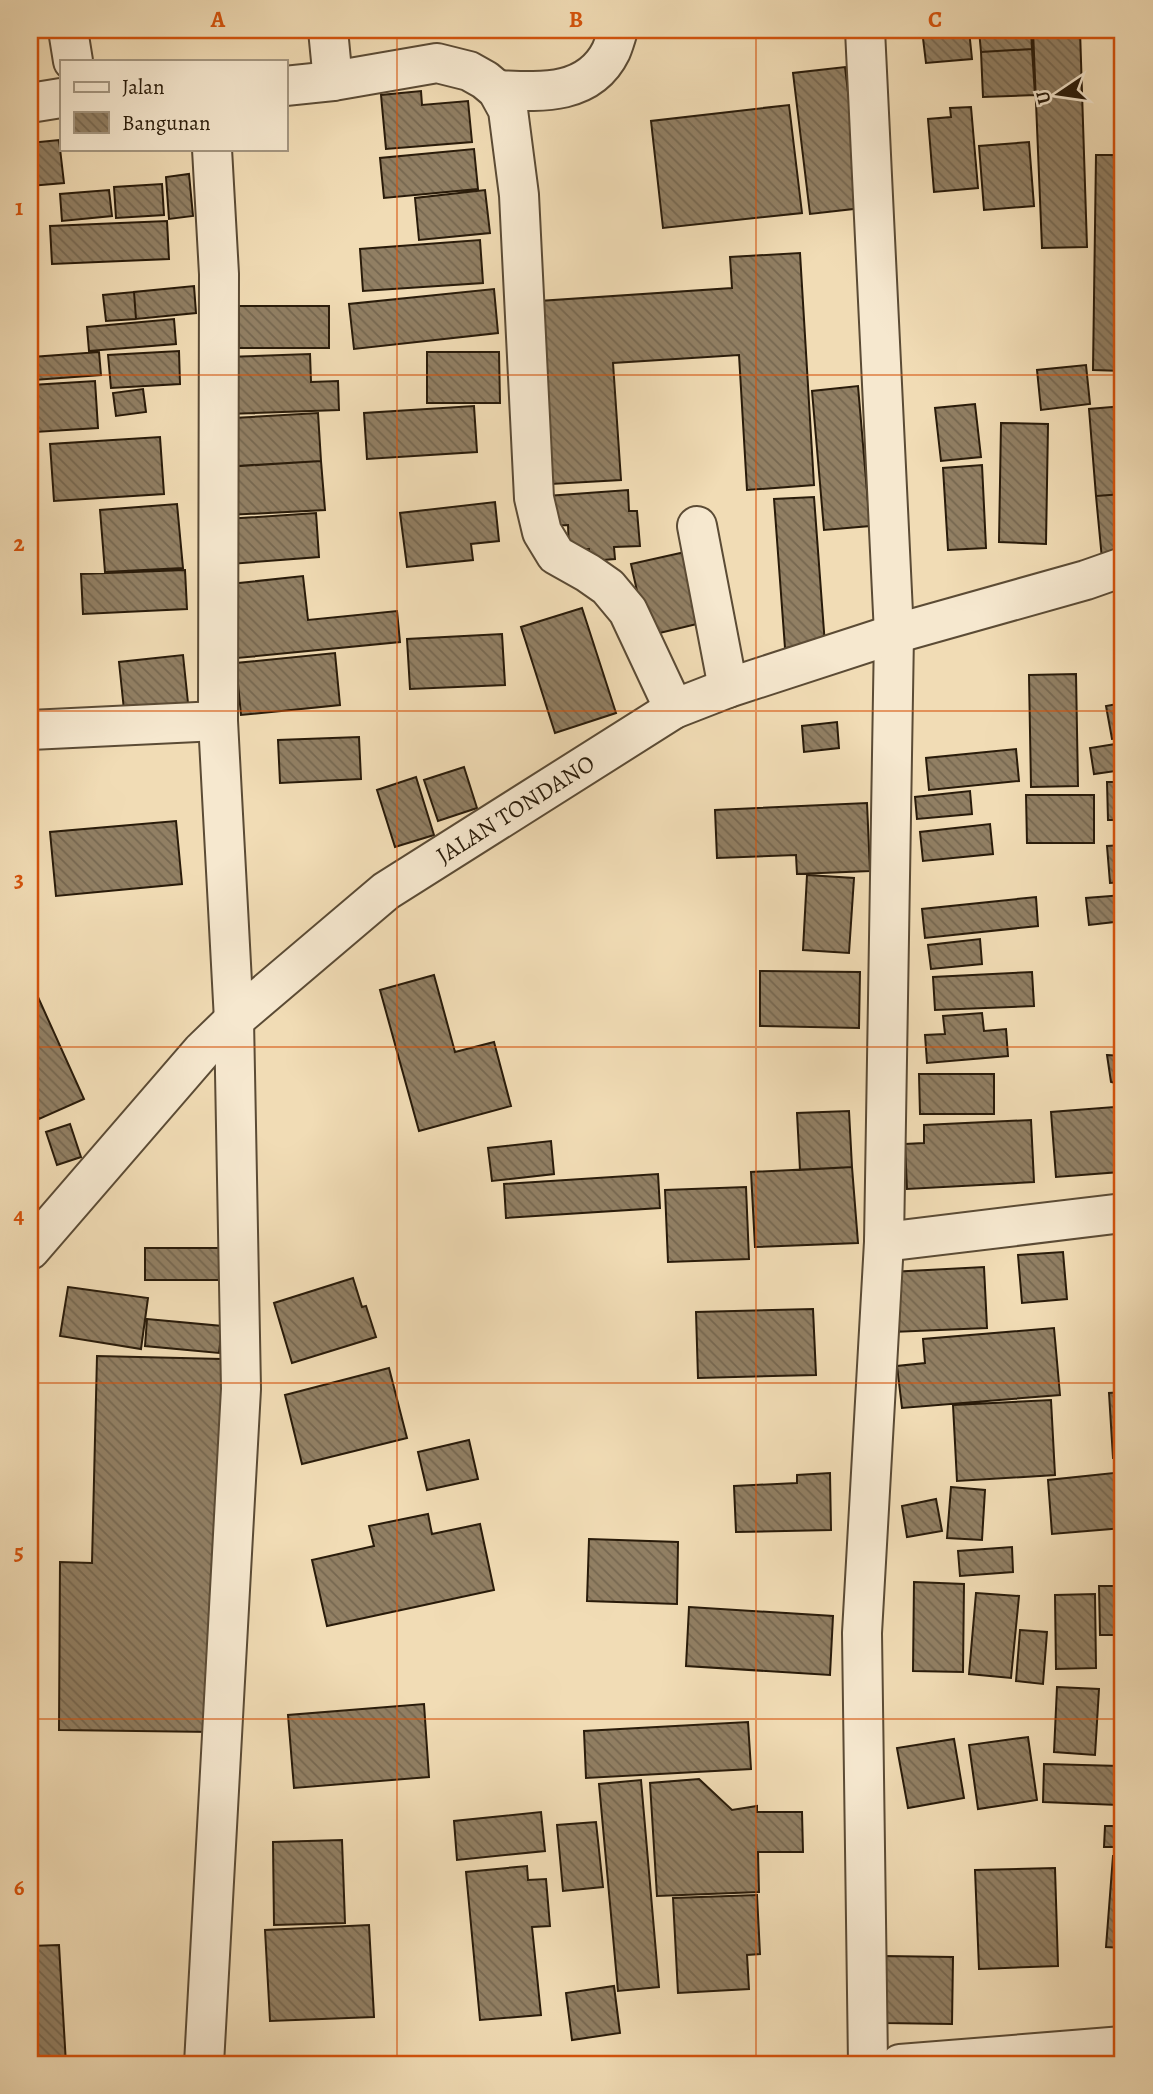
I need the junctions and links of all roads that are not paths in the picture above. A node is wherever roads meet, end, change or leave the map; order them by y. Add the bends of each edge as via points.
1 (68, 30) edge
2 (328, 30) edge
3 (618, 30) edge
4 (865, 30) edge
5 (72, 60) edge
6 (333, 81) junction
7 (287, 86) edge
8 (497, 90) junction
9 (60, 98) edge
10 (30, 103) edge
11 (212, 150) edge
12 (697, 526) dead end
13 (1123, 567) edge
14 (894, 634) junction
15 (728, 688) junction
16 (674, 709) junction
17 (218, 721) junction
18 (30, 730) edge
19 (234, 1020) junction
20 (1123, 1213) edge
21 (884, 1242) junction
22 (30, 1250) edge
23 (1123, 2046) edge
24 (1083, 2057) edge
25 (204, 2064) edge
26 (868, 2064) edge
27 (903, 2064) edge

1 - 5 street
2 - 6 street
3 - 8 street via 611,52 595,72 575,86 542,92
4 - 14 street
6 - 7 street
6 - 8 street via 437,63 469,71
8 - 16 street via 508,110 519,195 534,498 542,532 556,555 608,587 628,611
9 - 10 street
11 - 17 street via 219,274
12 - 15 street
13 - 14 street, JALAN TONDANO
14 - 15 street, JALAN TONDANO
14 - 21 street
15 - 16 street, JALAN TONDANO
16 - 19 street, JALAN TONDANO via 386,891
17 - 18 street
17 - 19 street
19 - 22 street, JALAN TONDANO
19 - 25 street via 242,1389
20 - 21 street
21 - 26 street via 862,1633
23 - 24 street
24 - 27 street

